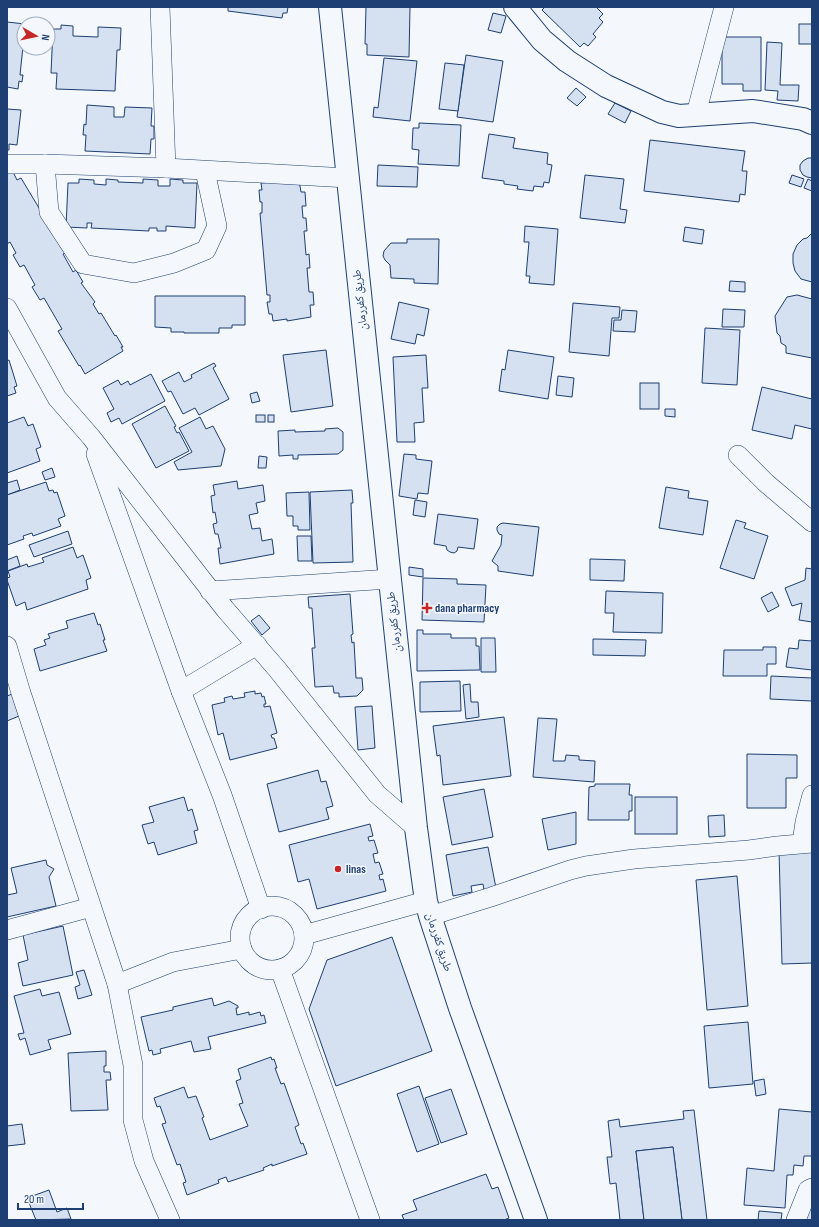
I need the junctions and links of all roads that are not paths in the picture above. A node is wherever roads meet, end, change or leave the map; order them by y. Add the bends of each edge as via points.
1 (160, 7) edge
2 (330, 7) edge
3 (515, 7) edge
4 (724, 7) edge
5 (696, 114) junction
6 (812, 123) edge
7 (7, 164) edge
8 (45, 164) junction
9 (166, 168) junction
10 (205, 171) junction
11 (348, 178) junction
12 (7, 308) edge
13 (90, 437) junction
14 (738, 455) dead end
15 (812, 522) edge
16 (390, 579) junction
17 (210, 591) junction
18 (257, 645) junction
19 (7, 646) edge
20 (181, 691) junction
21 (812, 795) edge
22 (416, 828) junction
23 (807, 843) edge
24 (91, 907) junction
25 (260, 909) junction
26 (428, 909) junction
27 (7, 930) edge
28 (304, 936) junction
29 (242, 949) junction
30 (280, 969) junction
31 (116, 984) junction
32 (812, 1188) edge
33 (170, 1220) edge
34 (370, 1220) edge
35 (536, 1220) edge
36 (796, 1220) edge

1 - 9 street
2 - 11 main road, طريق كفررمان
3 - 5 main road via 542,40 567,61 606,86 662,112 679,116
4 - 5 street
5 - 6 main road via 753,111 803,119
7 - 8 street
8 - 9 street
8 - 10 street via 49,212 83,264 134,273 174,263 206,250 217,226
9 - 10 street
10 - 11 street
11 - 16 main road, طريق كفررمان
12 - 13 street via 57,398
13 - 17 street
13 - 20 street
14 - 15 street
16 - 17 street
16 - 22 main road, طريق كفررمان
17 - 18 street
18 - 20 street
18 - 22 street via 377,794
19 - 24 street
20 - 25 street via 222,795
21 - 23 street via 805,822
22 - 26 main road, طريق كفررمان
23 - 26 street via 586,866 491,897
24 - 27 street
24 - 31 street
25 - 28 street via 269,906 283,907 295,915 303,927
25 - 29 street via 245,921 240,935
26 - 28 street
26 - 35 main road, طريق كفررمان via 460,1008
28 - 30 street via 300,955 290,966
29 - 30 street via 250,961 262,969
29 - 31 street via 174,962
30 - 34 street
31 - 33 street via 133,1065 133,1120 144,1162
32 - 36 street via 808,1190

